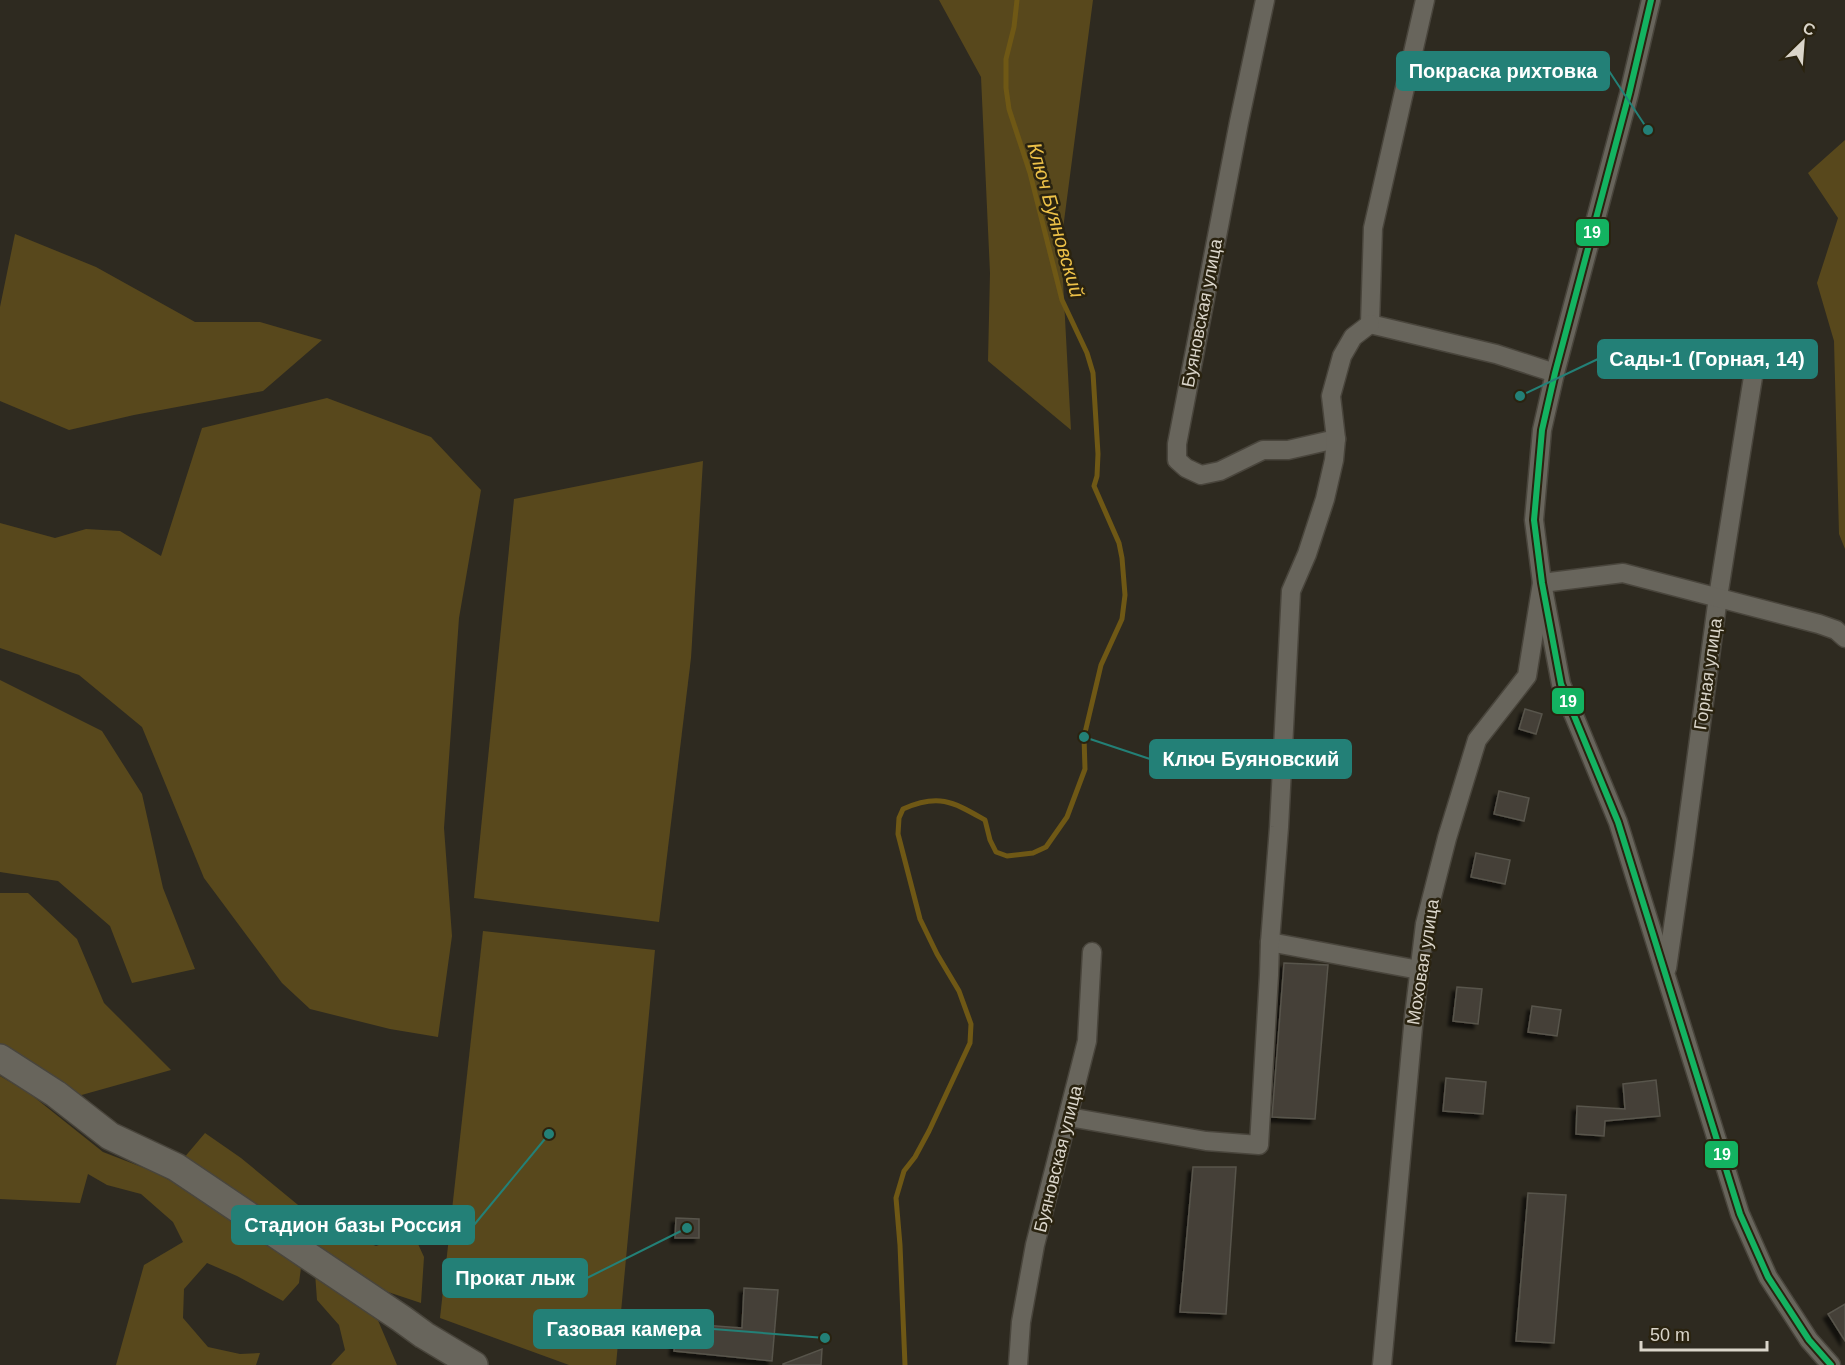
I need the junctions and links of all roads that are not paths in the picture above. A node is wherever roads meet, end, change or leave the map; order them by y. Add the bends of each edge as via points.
1 (1265, 0) edge
2 (1425, 0) edge
3 (1651, 0) edge
4 (1370, 324) junction
5 (1555, 373) junction
6 (1753, 377) dead end
7 (1336, 439) junction
8 (1542, 583) junction
9 (1718, 597) junction
10 (1845, 638) edge
11 (1270, 942) junction
12 (1092, 952) dead end
13 (1419, 970) junction
14 (1666, 973) junction
15 (0, 1058) edge
16 (1069, 1117) junction
17 (474, 1365) edge
18 (1018, 1365) edge
19 (1382, 1365) edge
20 (1831, 1365) edge

1 - 7 street, Буяновская улица via 1176,444 1177,460 1201,475 1220,471 1263,450 1288,450
2 - 4 street via 1373,228
3 - 5 street, Горная улица
4 - 5 street via 1496,354
4 - 7 street via 1353,337 1342,356 1331,396
5 - 8 street, Горная улица via 1542,430 1534,520
6 - 9 street, Горная улица
7 - 11 street via 1325,499 1291,591
8 - 9 street via 1623,573
8 - 13 street, Моховая улица via 1527,676 1477,740 1425,924
8 - 14 street, Горная улица via 1561,684 1618,822
9 - 10 street via 1819,624
9 - 14 street, Горная улица
11 - 13 street
11 - 16 street via 1259,1145 1206,1141
12 - 16 street, Буяновская улица via 1087,1041
13 - 19 street, Моховая улица
14 - 20 street, Горная улица via 1740,1214 1768,1277 1809,1340
15 - 17 main road via 56,1094 110,1136 176,1167
16 - 18 street, Буяновская улица via 1035,1245 1021,1322

